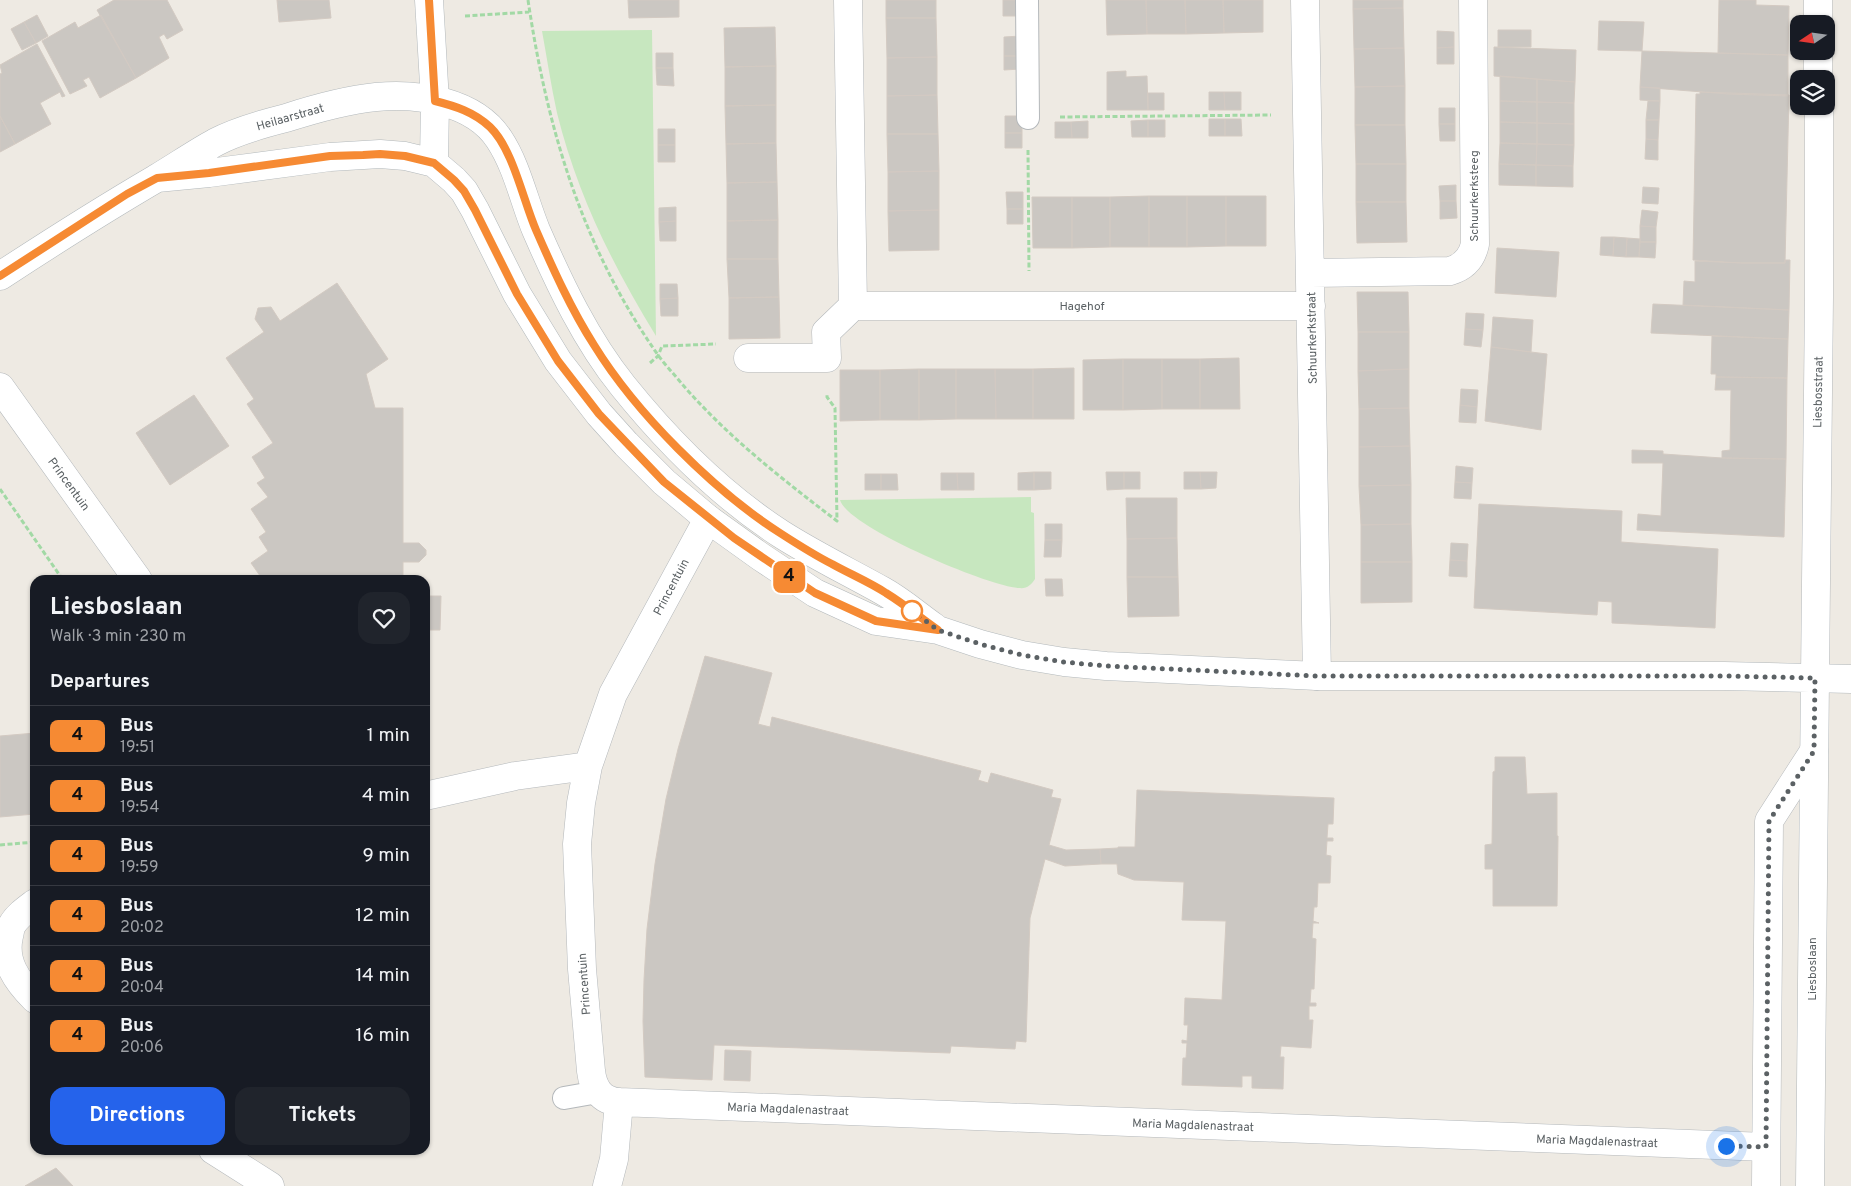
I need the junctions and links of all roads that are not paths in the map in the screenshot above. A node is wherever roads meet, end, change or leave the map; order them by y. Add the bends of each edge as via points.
1 (848, 0) edge
2 (1027, 0) edge
3 (1305, 0) edge
4 (1472, 0) edge
5 (1818, 0) edge
6 (430, 9) edge
7 (1818, 15) edge
8 (435, 101) junction
9 (1818, 115) edge
10 (1028, 118) road end
11 (434, 163) junction
12 (157, 178) junction
13 (1311, 273) junction
14 (0, 276) edge
15 (853, 306) junction
16 (1311, 306) junction
17 (748, 358) road end
18 (0, 387) edge
19 (727, 494) junction
20 (708, 518) junction
21 (134, 575) edge
22 (938, 630) junction
23 (1317, 676) junction
24 (1815, 678) junction
25 (1851, 678) edge
26 (1814, 751) junction
27 (588, 766) junction
28 (430, 795) edge
29 (30, 907) edge
30 (30, 993) edge
31 (608, 1097) junction
32 (564, 1098) dead end
33 (1766, 1147) junction
34 (221, 1155) edge
35 (609, 1183) edge
36 (270, 1186) edge
37 (1766, 1186) edge
38 (1810, 1186) edge

1 - 15 street
2 - 10 lane
3 - 13 street, Schuurkerkstraat
4 - 13 street, Schuurkerksteeg via 1473,254 1459,268 1450,271
5 - 7 street
6 - 8 street
8 - 11 street
8 - 12 street, Heilaarstraat via 405,96 374,97 306,112 217,142
8 - 19 street, Heilaarstraat via 476,116 499,139 569,301 595,346 622,384 683,453
9 - 24 street, Liesbosstraat
11 - 12 street, Heilaarstraat via 380,154 330,156
11 - 20 street via 464,191 538,330 593,407 664,482
12 - 14 street, Heilaarstraat
13 - 16 street, Schuurkerkstraat
15 - 16 street, Hagehof
15 - 17 street via 826,332 826,358
16 - 23 street, Schuurkerkstraat
18 - 21 street, Princentuin
19 - 20 street, Princentuin
19 - 22 street, Heilaarstraat via 778,532 886,593
20 - 22 street via 815,593 876,621
20 - 27 street, Princentuin via 613,694
22 - 23 street via 1022,655 1064,662
23 - 24 street
24 - 25 street
24 - 26 street, Liesboslaan
26 - 33 street via 1769,821
26 - 38 street, Liesboslaan
27 - 28 street via 515,776
27 - 31 street, Princentuin via 577,844 578,907 593,1086
29 - 30 street via 11,925 7,945 9,965
31 - 32 lane
31 - 33 street, Maria Magdalenastraat
31 - 35 street, Princentuin via 617,1140
33 - 37 street
34 - 36 street

